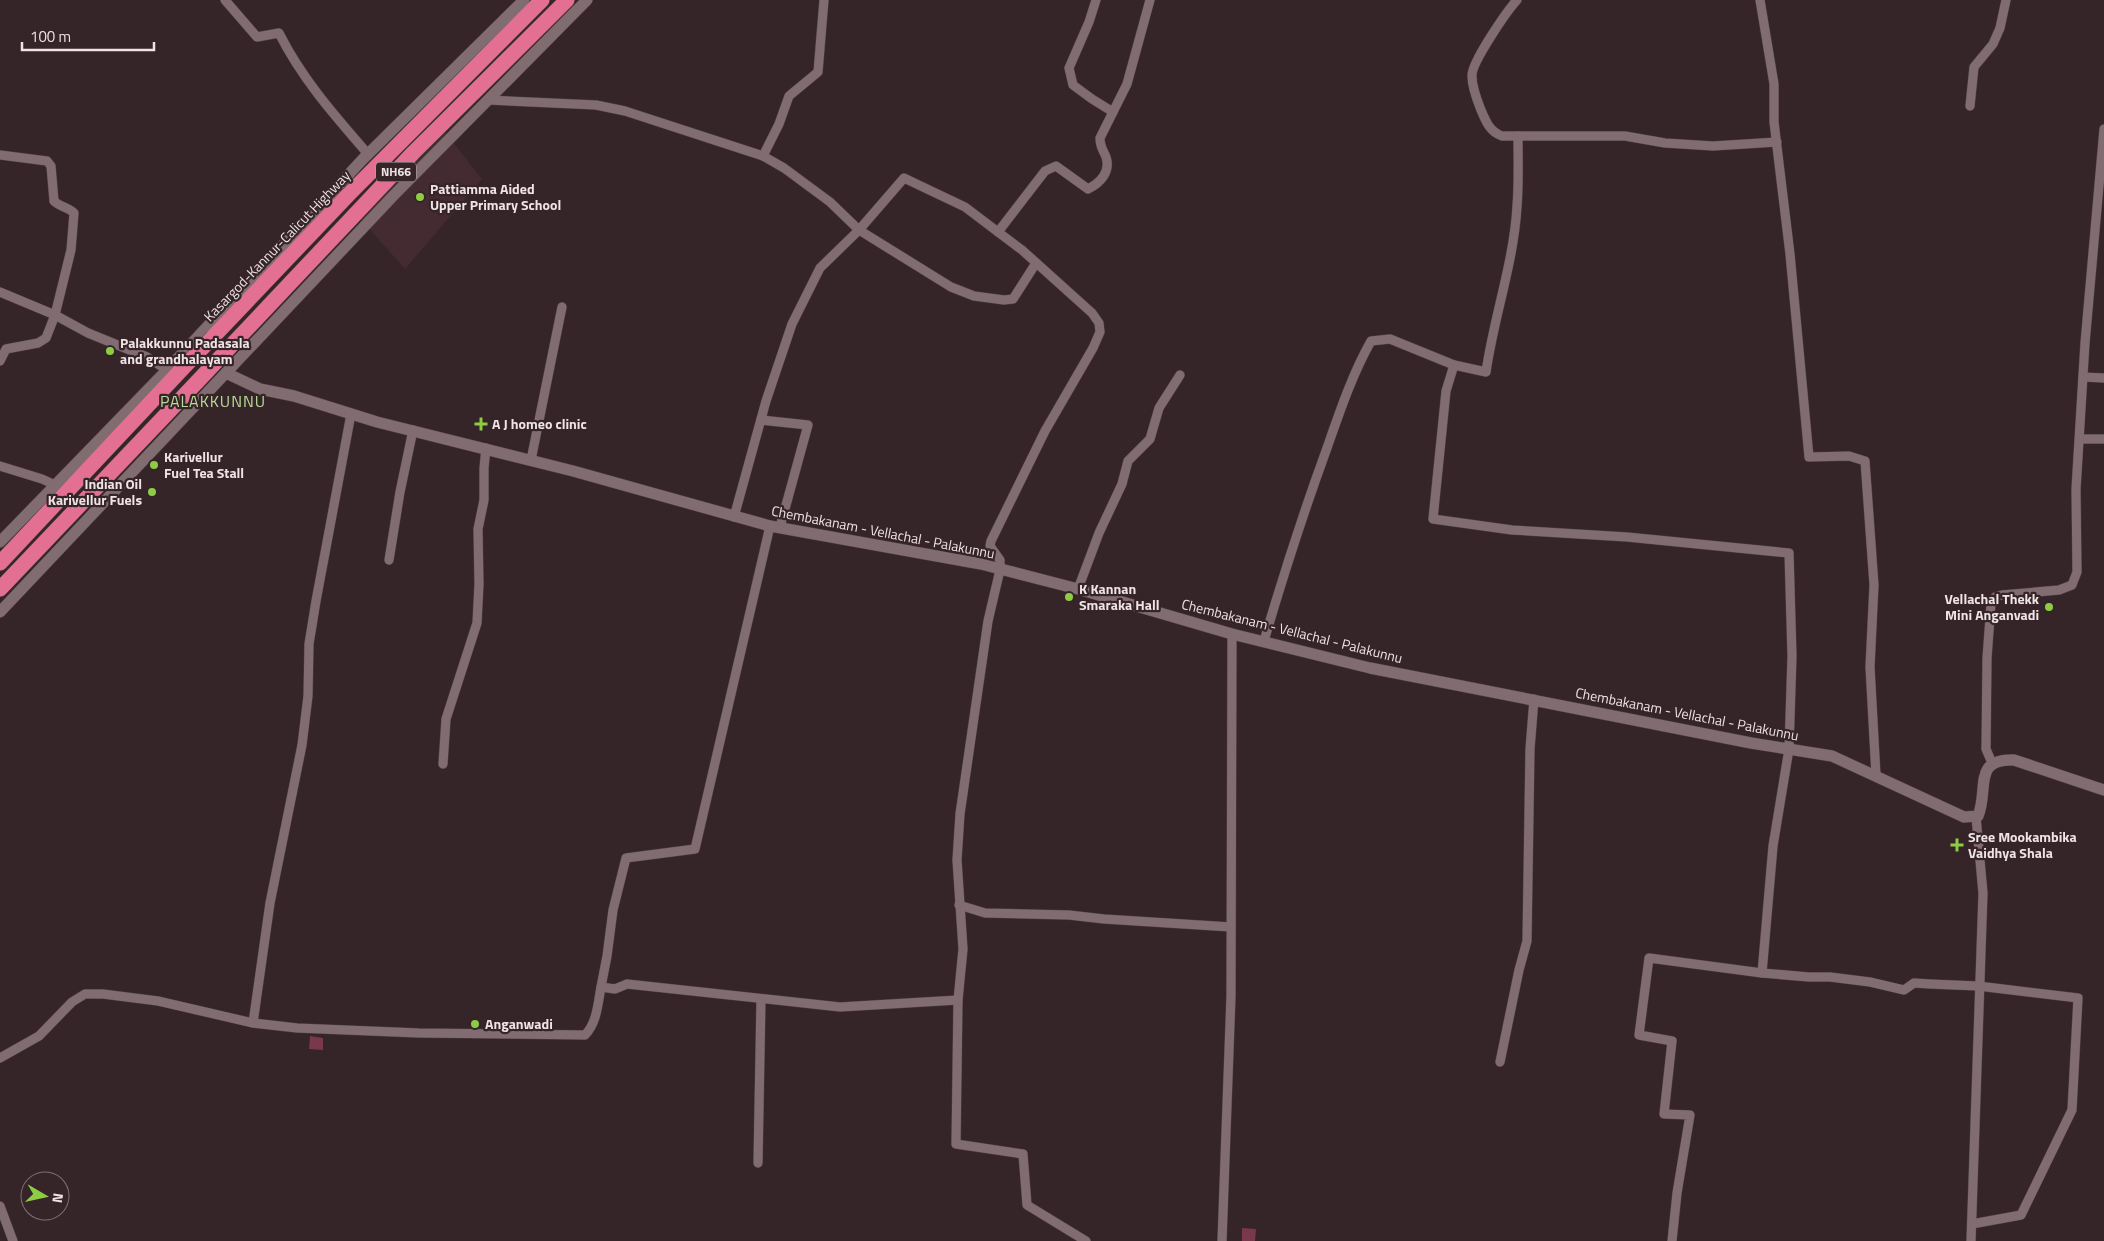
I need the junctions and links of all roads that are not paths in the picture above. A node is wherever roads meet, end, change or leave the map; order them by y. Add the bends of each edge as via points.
1 (225, 0) edge
2 (524, 0) edge
3 (542, 0) edge
4 (567, 0) edge
5 (587, 0) edge
6 (824, 0) edge
7 (1096, 0) edge
8 (1150, 0) edge
9 (1517, 0) edge
10 (1760, 0) edge
11 (2006, 0) edge
12 (488, 100) junction
13 (1970, 106) dead end
14 (1113, 112) junction
15 (2104, 129) edge
16 (1518, 136) junction
17 (1777, 142) junction
18 (368, 154) junction
19 (0, 155) edge
20 (763, 156) junction
21 (2102, 160) edge
22 (858, 230) junction
23 (998, 232) junction
24 (1036, 263) junction
25 (0, 292) edge
26 (562, 307) dead end
27 (55, 315) junction
28 (0, 361) edge
29 (1454, 365) junction
30 (174, 370) junction
31 (226, 373) junction
32 (1180, 374) dead end
33 (2083, 377) junction
34 (2104, 378) edge
35 (351, 414) junction
36 (761, 420) junction
37 (413, 430) junction
38 (2080, 438) junction
39 (2104, 439) edge
40 (486, 448) junction
41 (531, 460) junction
42 (0, 466) edge
43 (55, 485) junction
44 (734, 517) junction
45 (775, 527) junction
46 (0, 542) edge
47 (390, 560) dead end
48 (0, 563) edge
49 (1000, 570) junction
50 (0, 589) edge
51 (1078, 589) junction
52 (0, 612) edge
53 (1232, 634) junction
54 (1264, 641) junction
55 (1534, 700) junction
56 (1789, 749) junction
57 (1992, 763) junction
58 (443, 764) dead end
59 (1876, 775) junction
60 (2104, 790) edge
61 (1976, 817) junction
62 (959, 905) junction
63 (1231, 927) junction
64 (1762, 973) junction
65 (1978, 986) junction
66 (601, 987) junction
67 (761, 999) junction
68 (958, 1000) junction
69 (253, 1023) junction
70 (0, 1058) edge
71 (1500, 1062) dead end
72 (758, 1163) dead end
73 (0, 1206) edge
74 (1972, 1224) junction
75 (13, 1241) edge
76 (1086, 1241) edge
77 (1222, 1241) edge
78 (1672, 1241) edge
79 (1972, 1241) edge

1 - 18 street via 257,37 280,33 292,60
2 - 18 main road
3 - 30 highway, Kasargod-Kannur-Calicut Highway / NH66, bridge via 213,337
4 - 50 highway, NH66, bridge via 413,153
5 - 12 main road
6 - 20 street via 818,72 789,96
7 - 14 street via 1069,68 1073,85
8 - 14 street via 1126,84
9 - 16 street via 1496,28 1474,64 1471,75 1485,120 1495,134
10 - 17 street via 1774,84
11 - 13 street via 1993,44 1974,67
12 - 20 street via 596,104
12 - 31 main road
14 - 23 street via 1100,138 1100,147 1107,162 1104,178 1088,189 1056,166 1045,171
15 - 21 street
16 - 17 street via 1625,136 1713,146
16 - 29 street via 1517,206 1511,252 1486,372
17 - 59 street via 1809,457 1849,456 1864,461 1874,585 1870,667
18 - 30 main road
19 - 27 street via 47,161 51,166 54,201 74,213 71,250
20 - 22 street via 830,202
21 - 33 street
22 - 23 street via 904,178 965,206
22 - 24 street via 951,287 974,296 1012,299
22 - 36 street via 820,268 792,324
23 - 24 street
24 - 49 street via 1092,313 1099,323 1100,332 1045,431 991,541 990,546 1000,560
25 - 27 street
26 - 41 street
27 - 28 street via 46,338 38,343 6,349
27 - 30 street
29 - 54 street via 1390,340 1370,341 1357,366 1316,477 1286,563
29 - 56 street via 1446,391 1433,519 1512,530 1627,537 1789,553 1792,656
30 - 43 main road
30 - 48 highway, Kasargod-Kannur-Calicut Highway / NH66
31 - 35 main road, Chembakanam - Vellachal - Palakunnu via 260,389
31 - 52 main road
32 - 51 street via 1159,408 1150,439 1128,461 1122,484
33 - 34 street
33 - 38 street
35 - 37 main road, Chembakanam - Vellachal - Palakunnu
35 - 69 street via 309,644 308,696 302,745 270,903
36 - 44 street
36 - 45 street via 808,425
37 - 40 main road, Chembakanam - Vellachal - Palakunnu
37 - 47 street
38 - 39 street
38 - 57 street via 2076,489 2077,572 2072,585 2059,590 2002,595 1995,597 1991,604 1986,749
40 - 41 main road, Chembakanam - Vellachal - Palakunnu
40 - 58 street via 484,500 478,529 477,623 446,719
41 - 44 main road, Chembakanam - Vellachal - Palakunnu
42 - 43 street
43 - 46 main road
44 - 45 main road, Chembakanam - Vellachal - Palakunnu
45 - 49 main road, Chembakanam - Vellachal - Palakunnu via 957,559
45 - 66 street via 695,849 626,858 613,910
49 - 51 main road, Chembakanam - Vellachal - Palakunnu
49 - 62 street via 988,621 960,814
51 - 53 main road, Chembakanam - Vellachal - Palakunnu
53 - 54 main road, Chembakanam - Vellachal - Palakunnu
53 - 63 street
54 - 55 main road, Chembakanam - Vellachal - Palakunnu via 1370,668
55 - 56 main road, Chembakanam - Vellachal - Palakunnu
55 - 71 street via 1530,749 1527,941
56 - 59 main road, Chembakanam - Vellachal - Palakunnu via 1832,756
56 - 64 street via 1773,846
57 - 60 main road via 2014,760
57 - 61 main road via 1985,772 1980,811
59 - 61 main road, Chembakanam - Vellachal - Palakunnu via 1950,811
61 - 65 street via 1983,893
62 - 63 street via 985,913 1069,915
62 - 68 street via 963,949
63 - 77 street
64 - 65 street via 1830,977 1904,990 1914,983
64 - 78 street via 1649,958 1639,1035 1672,1040 1664,1114 1690,1115
65 - 74 street
65 - 74 street via 2078,998 2072,1110 2044,1171 2021,1215
66 - 67 street via 615,989 627,984
66 - 69 street via 594,1022 585,1035 419,1033
67 - 68 street via 840,1007
67 - 72 street
68 - 76 street via 956,1144 1023,1154 1027,1205
69 - 70 street via 158,1001 85,994 72,1002 39,1036
73 - 75 street
74 - 79 street

